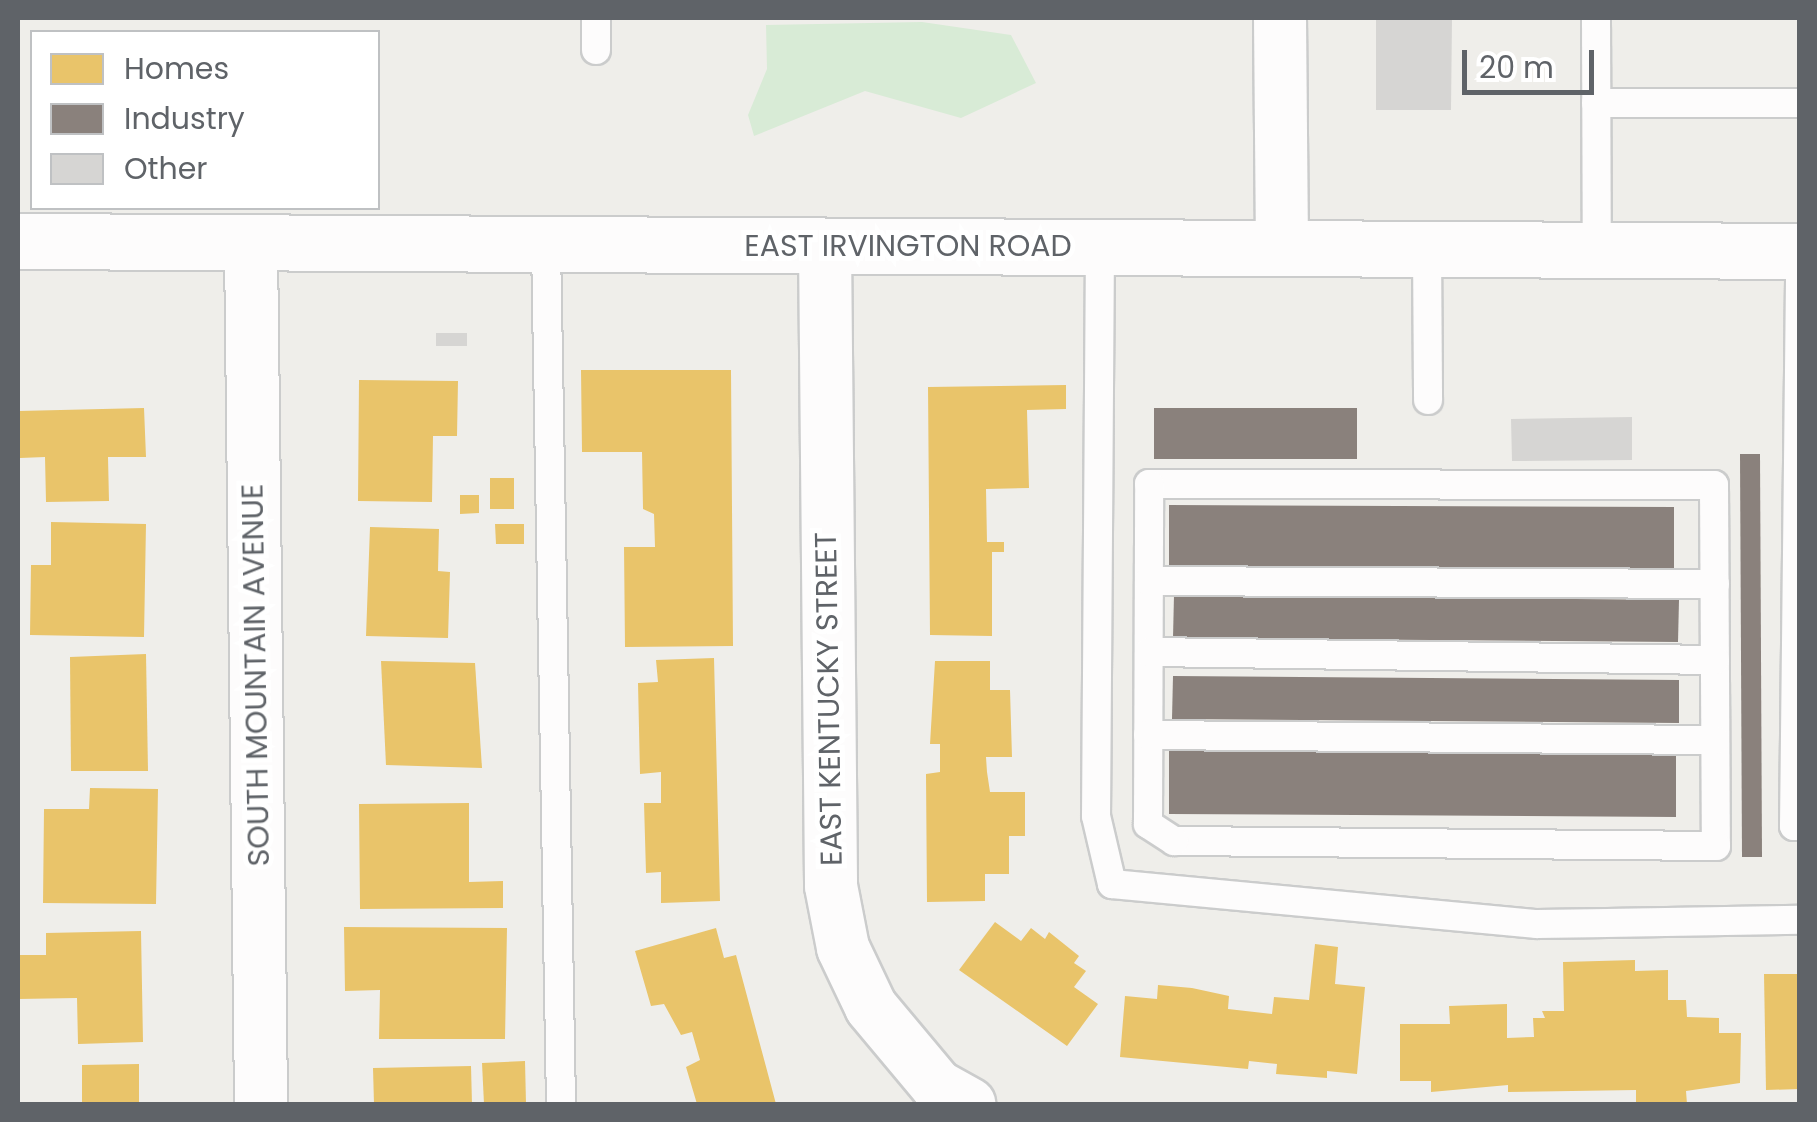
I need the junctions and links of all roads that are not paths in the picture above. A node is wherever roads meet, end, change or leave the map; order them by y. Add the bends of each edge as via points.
1 (596, 18) edge
2 (1280, 18) edge
3 (1596, 18) edge
4 (596, 50) dead end
5 (1596, 103) junction
6 (1800, 103) edge
7 (323, 226) edge
8 (18, 241) edge
9 (546, 245) junction
10 (825, 245) junction
11 (251, 246) junction
12 (1100, 246) junction
13 (1282, 247) junction
14 (1426, 248) junction
15 (1597, 249) junction
16 (1800, 251) edge
17 (1800, 280) edge
18 (1799, 390) edge
19 (1428, 400) dead end
20 (1149, 581) junction
21 (1715, 584) junction
22 (1149, 652) junction
23 (1715, 660) junction
24 (1148, 735) junction
25 (1715, 740) junction
26 (1800, 826) edge
27 (1800, 920) edge
28 (261, 1104) edge
29 (562, 1104) edge
30 (969, 1104) edge

1 - 4 lane
2 - 13 street
3 - 5 lane
5 - 6 lane
5 - 15 lane
7 - 9 main road, EAST IRVINGTON ROAD
7 - 11 main road, EAST IRVINGTON ROAD
8 - 11 main road, EAST IRVINGTON ROAD
9 - 10 main road, EAST IRVINGTON ROAD
9 - 29 lane
10 - 12 main road, EAST IRVINGTON ROAD
10 - 30 street, EAST KENTUCKY STREET via 831,886 843,948 871,1007 937,1086
11 - 28 street, SOUTH MOUNTAIN AVENUE
12 - 13 main road, EAST IRVINGTON ROAD
12 - 27 lane via 1096,816 1112,884 1537,924
13 - 14 main road, EAST IRVINGTON ROAD
14 - 15 main road, EAST IRVINGTON ROAD
14 - 19 lane
15 - 16 main road, EAST IRVINGTON ROAD
17 - 18 lane
18 - 26 lane via 1794,826
20 - 21 lane
20 - 21 lane via 1150,484 1714,485
20 - 22 lane
21 - 23 lane
22 - 23 lane
22 - 24 lane
23 - 25 lane
24 - 25 lane
24 - 25 lane via 1148,824 1174,842 1716,846

